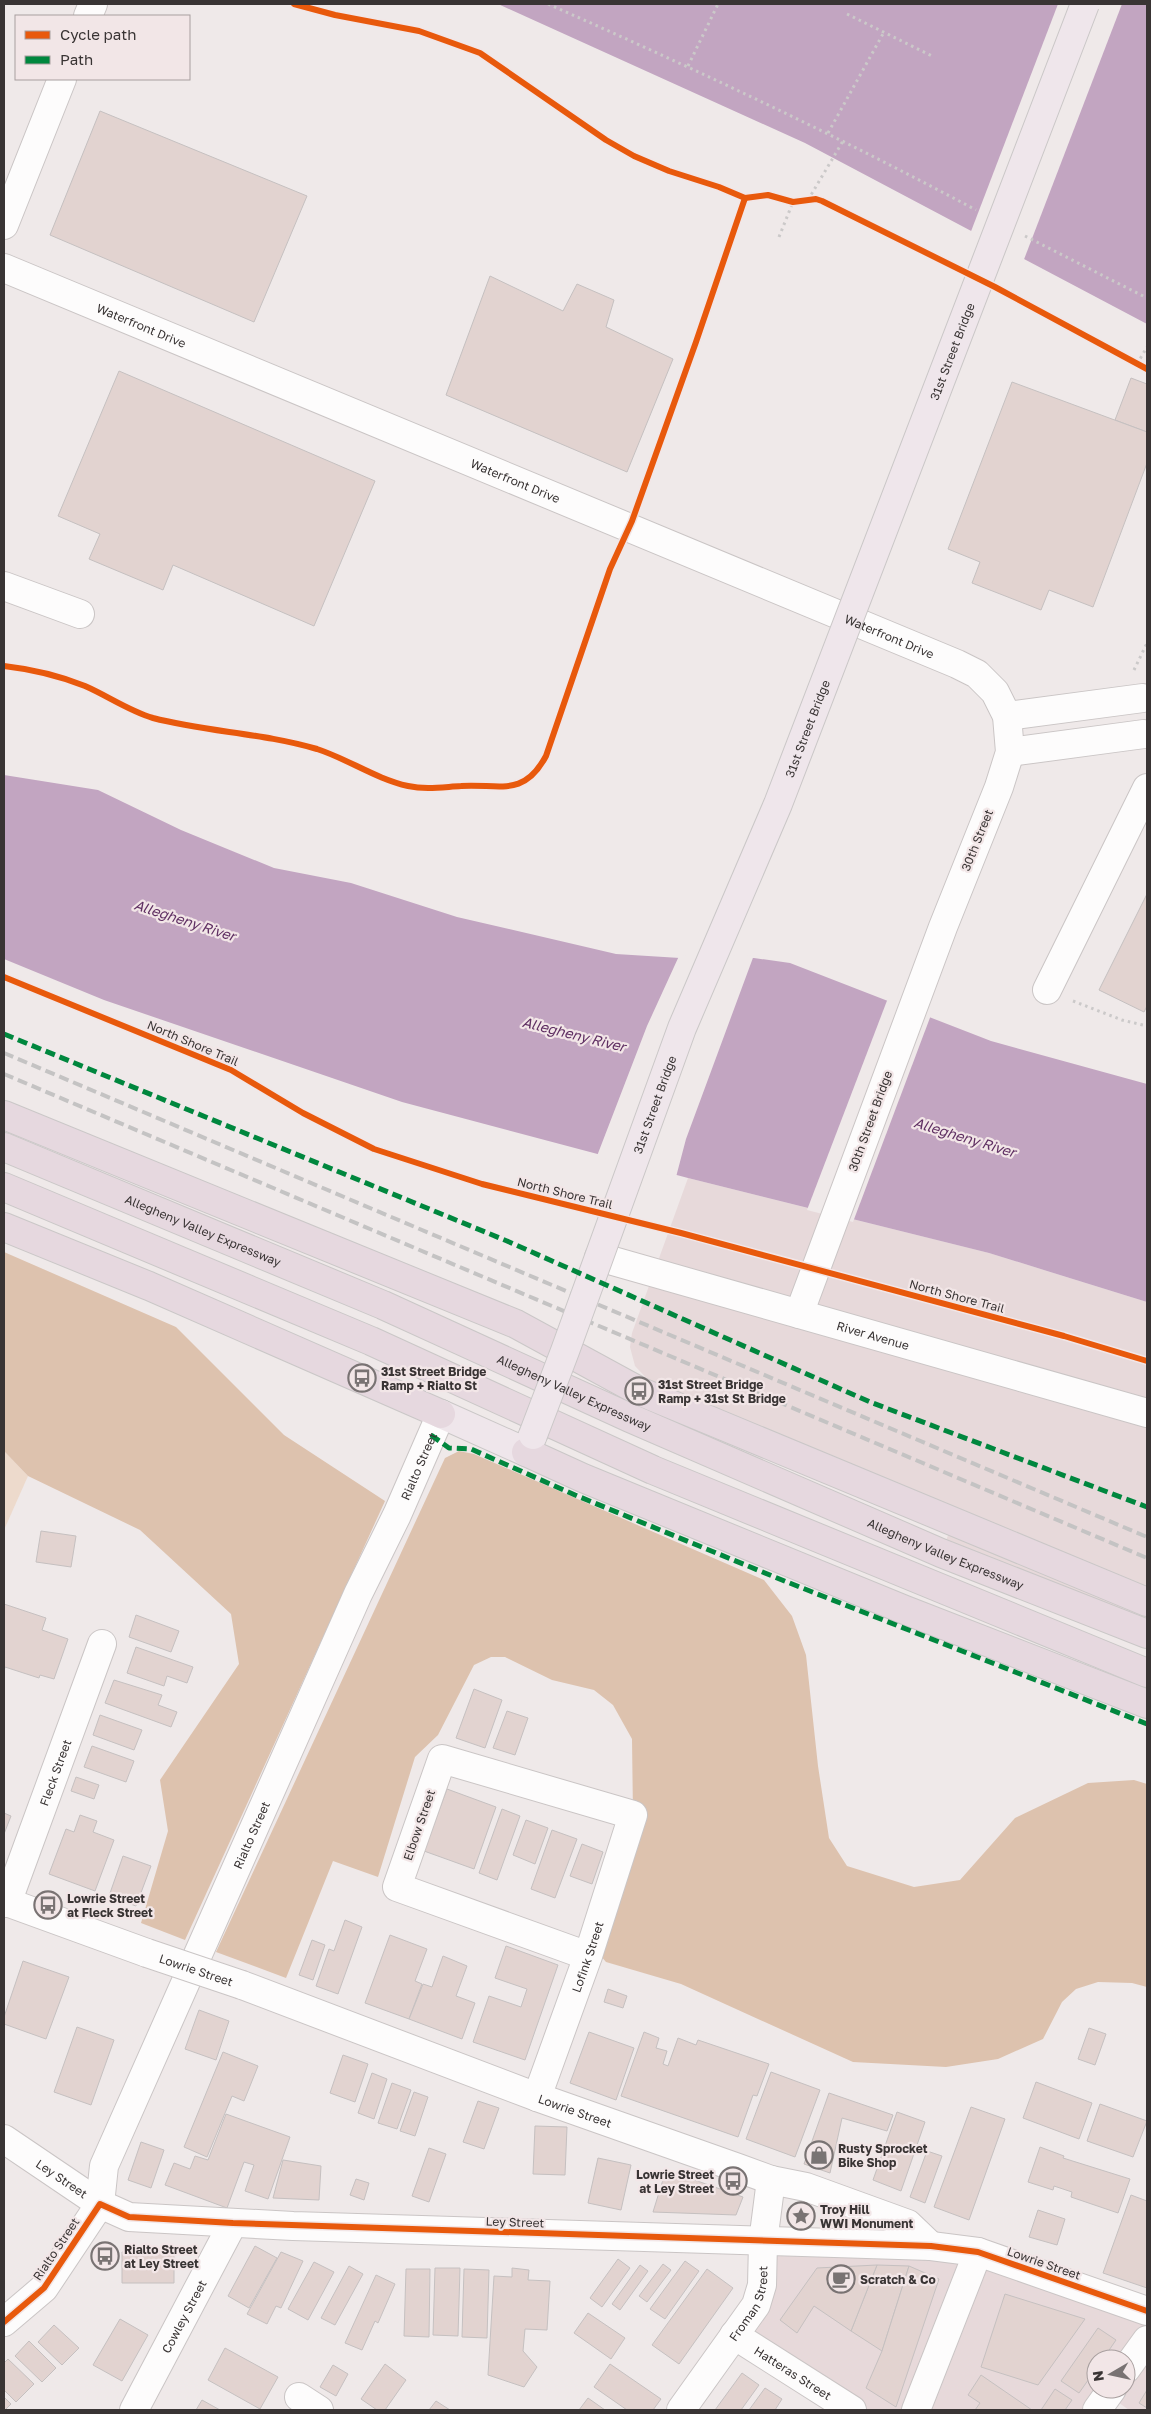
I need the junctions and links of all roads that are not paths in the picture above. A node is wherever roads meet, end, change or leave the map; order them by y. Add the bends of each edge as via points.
1 (1086, 4) edge
2 (62, 80) edge
3 (4, 225) edge
4 (4, 268) edge
5 (4, 586) edge
6 (80, 614) dead end
7 (1145, 693) edge
8 (1007, 716) junction
9 (1146, 737) edge
10 (1010, 752) junction
11 (1147, 788) edge
12 (943, 927) joint
13 (1047, 990) road end
14 (4, 1115) edge
15 (4, 1147) edge
16 (4, 1187) edge
17 (4, 1226) edge
18 (599, 1257) junction
19 (798, 1314) junction
20 (565, 1351) junction
21 (1147, 1413) edge
22 (441, 1414) junction
23 (530, 1443) junction
24 (1147, 1602) edge
25 (1147, 1634) edge
26 (102, 1644) dead end
27 (1147, 1673) edge
28 (1147, 1704) edge
29 (633, 1815) joint
30 (5, 1902) edge
31 (588, 1956) junction
32 (537, 2098) junction
33 (4, 2139) edge
34 (770, 2180) junction
35 (100, 2204) junction
36 (233, 2223) junction
37 (763, 2242) junction
38 (931, 2246) junction
39 (978, 2252) junction
40 (1147, 2311) edge
41 (4, 2322) edge
42 (734, 2335) junction
43 (1147, 2340) edge
44 (1136, 2355) edge
45 (1105, 2399) edge
46 (134, 2410) edge
47 (681, 2410) edge
48 (852, 2410) edge
49 (916, 2410) edge
50 (1097, 2410) edge

1 - 18 main road, 31st Street Bridge, bridge via 778,804 682,1028
2 - 3 street
4 - 8 street, Waterfront Drive via 977,674 994,692
5 - 6 street
7 - 8 street
7 - 9 street via 1139,711
8 - 10 street, Waterfront Drive
9 - 10 street
10 - 12 street, 30th Street
11 - 13 street
12 - 19 street, 30th Street Bridge
14 - 20 highway via 516,1324
15 - 25 highway, Allegheny Valley Expressway via 383,1305 630,1418 941,1553
16 - 27 highway via 371,1341 653,1470
17 - 22 highway
18 - 19 street, River Avenue
18 - 20 main road, 31st Street Bridge, bridge
19 - 21 street, River Avenue
20 - 23 main road, 31st Street Bridge, bridge
20 - 24 highway via 639,1391
22 - 23 main road
22 - 35 street, Rialto Street via 104,2166
23 - 28 highway via 583,1478 905,1610
26 - 30 street, Fleck Street
29 - 31 street, Lofink Street
29 - 31 street, Elbow Street via 442,1759 397,1887
30 - 32 street, Lowrie Street, bridge via 242,1985
31 - 32 street, Lofink Street
32 - 34 street, Lowrie Street
33 - 35 street, Ley Street
34 - 37 street, Froman Street
34 - 38 street, Lowrie Street via 806,2187 908,2224
35 - 36 street, Ley Street via 129,2217
35 - 41 street, Rialto Street via 44,2288
36 - 37 street, Ley Street
36 - 46 street, Cowley Street
37 - 38 street, Ley Street
37 - 42 street, Froman Street via 762,2286 756,2305
38 - 39 street, Lowrie Street
39 - 40 street, Lowrie Street
39 - 49 street
42 - 47 street, Froman Street
42 - 48 street, Hatteras Street
43 - 44 street
45 - 50 street

